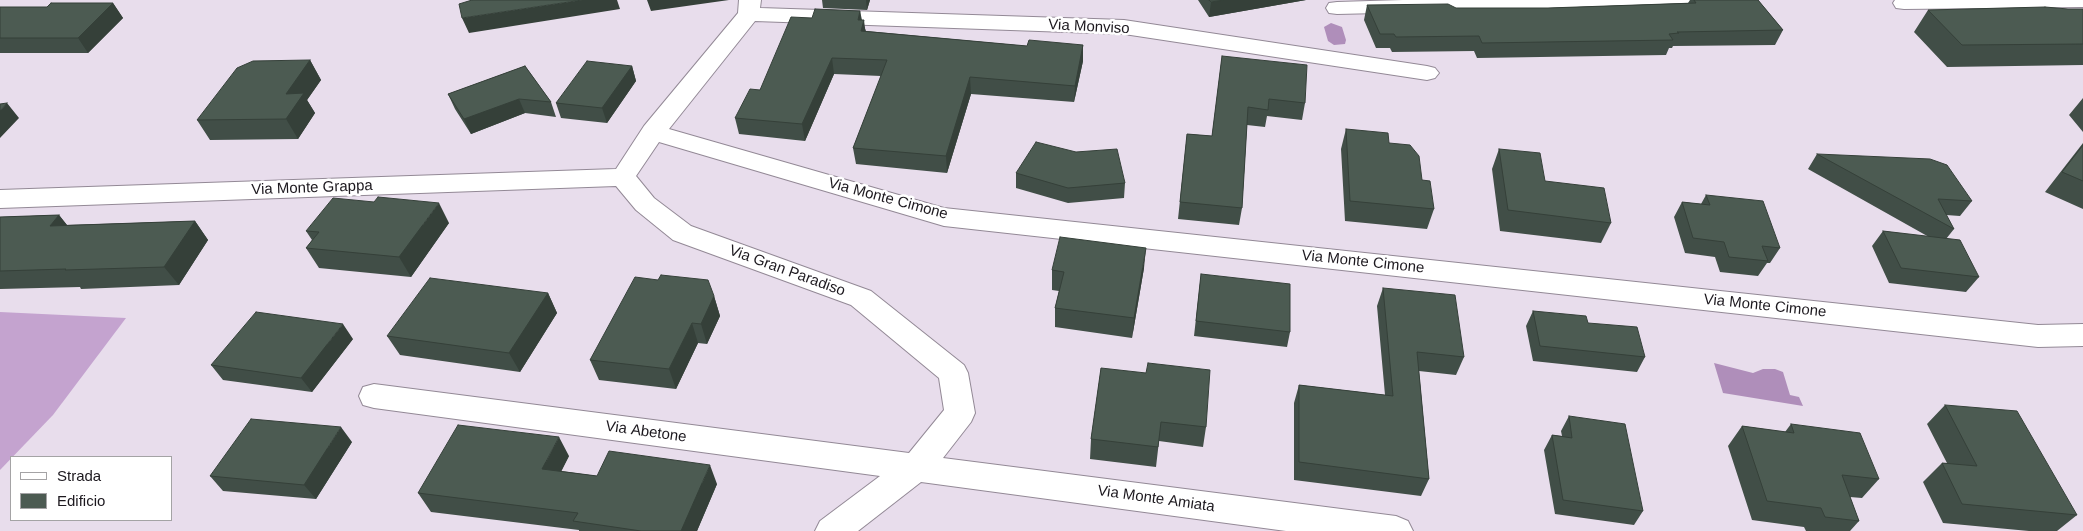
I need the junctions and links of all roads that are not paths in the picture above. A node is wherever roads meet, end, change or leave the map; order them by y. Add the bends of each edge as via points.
1 (1680, 0) edge
2 (2083, 1) edge
3 (1904, 3) dead end
4 (749, 7) edge
5 (1336, 8) dead end
6 (952, 10) edge
7 (1427, 72) dead end
8 (653, 132) junction
9 (623, 177) junction
10 (0, 199) edge
11 (2083, 335) edge
12 (374, 396) dead end
13 (917, 468) junction
14 (832, 531) edge
15 (1396, 531) edge

1 - 5 street
2 - 3 street
4 - 6 street, Via Monviso
4 - 8 street
6 - 7 street, Via Monviso via 1124,27
8 - 9 street
8 - 11 street, Via Monte Cimone via 944,217 2038,336
9 - 10 street, Via Monte Grappa
9 - 13 street, Via Gran Paradiso via 644,204 682,233 861,298 952,373 960,413
12 - 13 street, Via Abetone
13 - 14 street, Via Gran Paradiso
13 - 15 street, Via Monte Amiata

